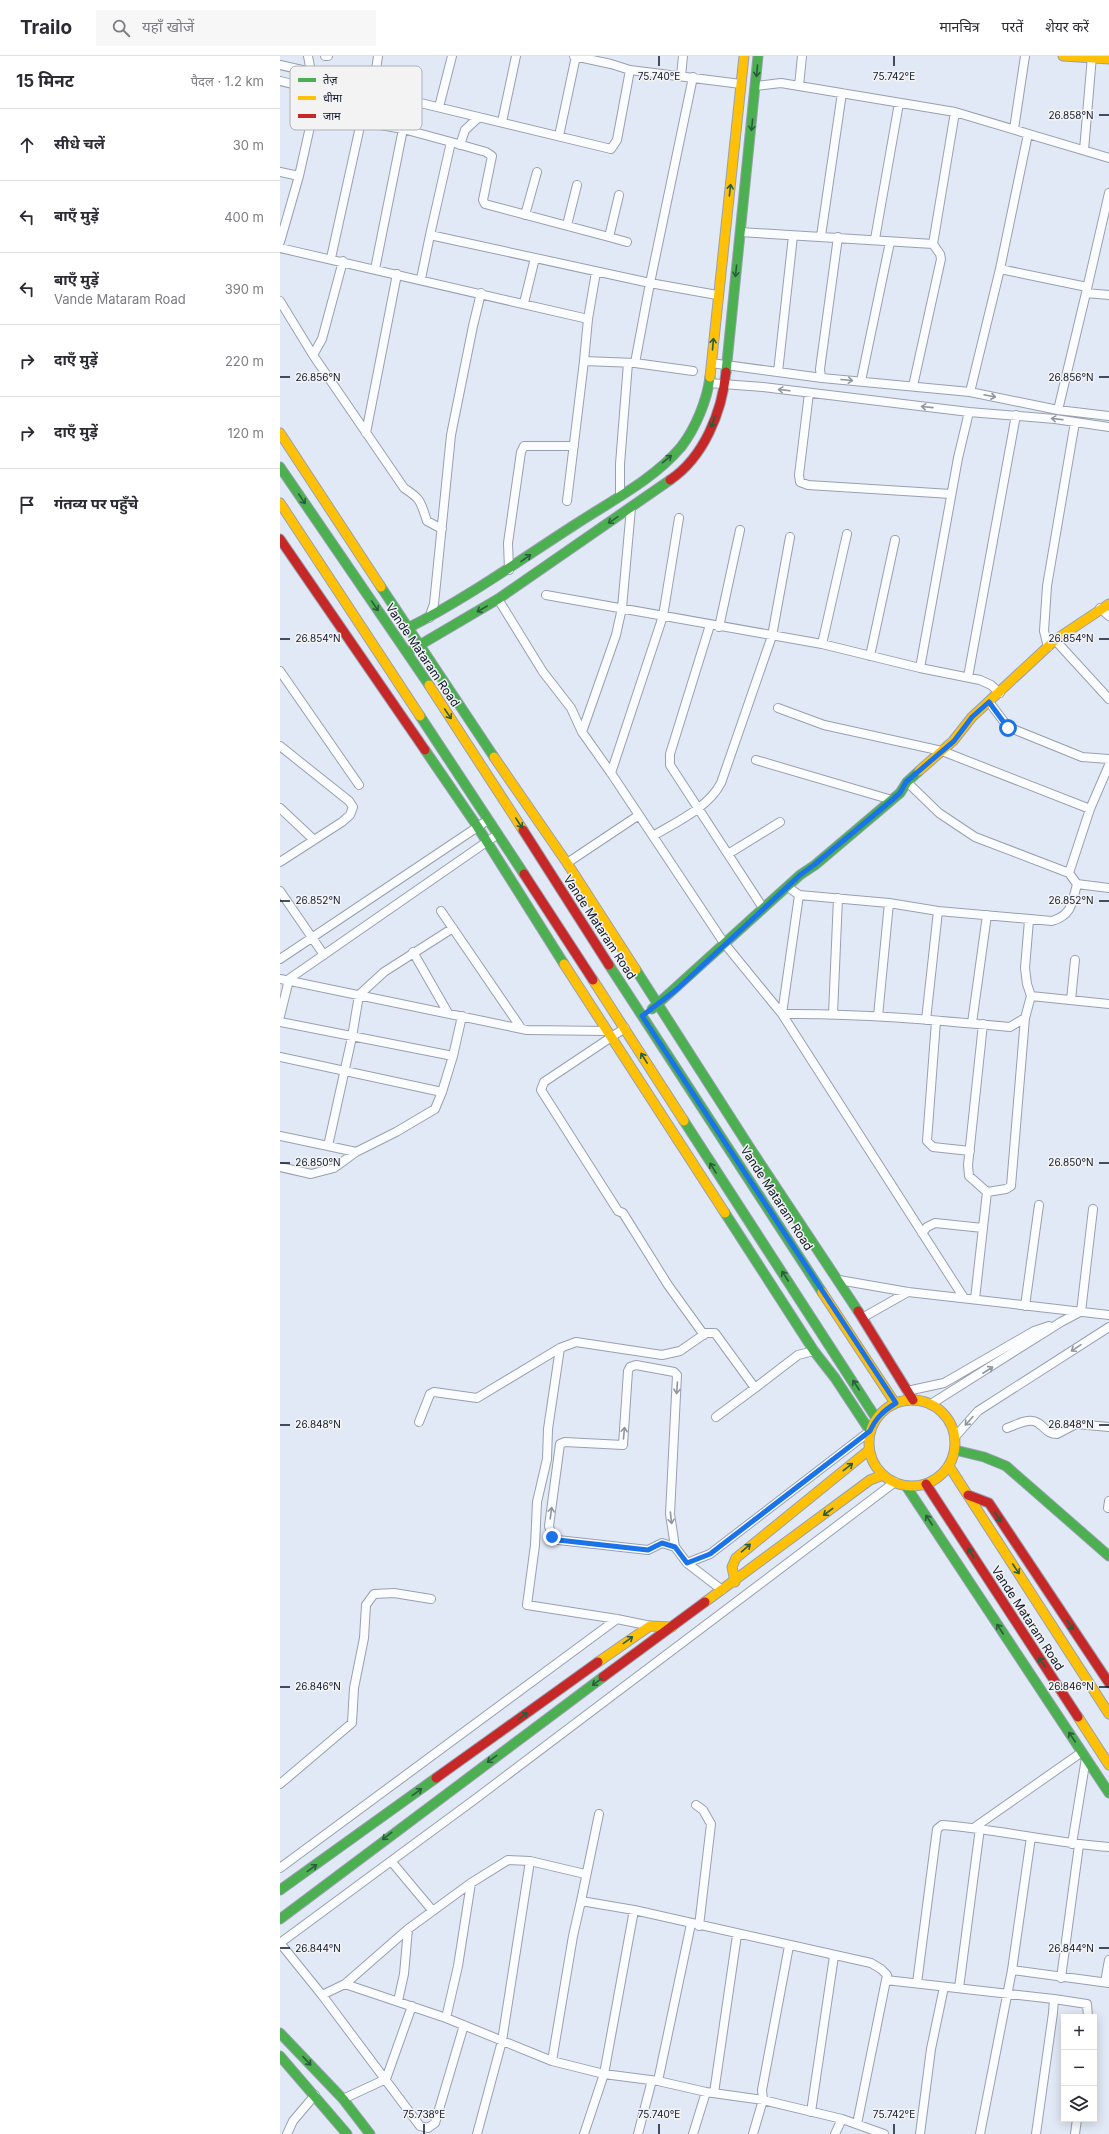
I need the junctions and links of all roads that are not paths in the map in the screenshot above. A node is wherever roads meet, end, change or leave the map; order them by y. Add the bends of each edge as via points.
1 (308, 56) edge
2 (325, 56) edge
3 (328, 56) edge
4 (378, 56) edge
5 (452, 56) edge
6 (516, 56) edge
7 (575, 56) edge
8 (683, 56) edge
9 (744, 56) edge
10 (758, 56) edge
11 (802, 56) edge
12 (1025, 56) edge
13 (1062, 56) edge
14 (1092, 57) edge
15 (1109, 59) edge
16 (612, 60) edge
17 (280, 65) edge
18 (310, 66) edge
19 (377, 66) edge
20 (290, 67) edge
21 (630, 70) junction
22 (681, 76) junction
23 (693, 77) junction
24 (280, 80) edge
25 (290, 83) edge
26 (742, 84) junction
27 (756, 86) junction
28 (799, 86) junction
29 (842, 93) junction
30 (422, 103) edge
31 (900, 103) junction
32 (439, 107) junction
33 (955, 112) junction
34 (479, 117) junction
35 (502, 122) junction
36 (1014, 129) junction
37 (309, 130) edge
38 (359, 130) edge
39 (403, 130) edge
40 (407, 130) edge
41 (1028, 134) junction
42 (559, 136) junction
43 (451, 142) junction
44 (460, 145) junction
45 (1084, 150) junction
46 (1109, 158) edge
47 (280, 172) edge
48 (537, 172) dead end
49 (299, 176) junction
50 (577, 185) dead end
51 (1109, 193) edge
52 (619, 195) dead end
53 (525, 214) junction
54 (567, 225) junction
55 (740, 232) junction
56 (430, 235) junction
57 (610, 236) junction
58 (793, 236) junction
59 (821, 236) junction
60 (838, 237) junction
61 (875, 239) junction
62 (280, 242) edge
63 (627, 242) dead end
64 (890, 242) junction
65 (933, 244) junction
66 (280, 248) edge
67 (331, 258) junction
68 (535, 258) junction
69 (343, 261) junction
70 (376, 269) junction
71 (1000, 269) junction
72 (596, 272) junction
73 (397, 274) junction
74 (421, 279) junction
75 (650, 283) junction
76 (1086, 290) junction
77 (481, 293) junction
78 (717, 295) junction
79 (1109, 295) edge
80 (280, 301) edge
81 (524, 303) junction
82 (588, 318) junction
83 (313, 355) junction
84 (584, 362) junction
85 (711, 362) junction
86 (632, 363) junction
87 (727, 366) junction
88 (693, 371) dead end
89 (778, 372) junction
90 (821, 378) junction
91 (861, 382) junction
92 (709, 383) junction
93 (725, 385) junction
94 (913, 386) junction
95 (970, 392) junction
96 (810, 393) junction
97 (1058, 410) junction
98 (969, 412) junction
99 (1016, 415) junction
100 (1109, 416) edge
101 (1075, 422) junction
102 (1109, 427) edge
103 (280, 433) edge
104 (366, 433) junction
105 (574, 446) junction
106 (280, 467) edge
107 (620, 494) junction
108 (951, 494) junction
109 (567, 501) dead end
110 (280, 503) edge
111 (631, 508) junction
112 (678, 518) dead end
113 (442, 529) junction
114 (740, 530) dead end
115 (847, 534) dead end
116 (790, 537) dead end
117 (280, 539) edge
118 (895, 540) dead end
119 (509, 570) junction
120 (546, 596) dead end
121 (498, 599) junction
122 (1109, 604) edge
123 (622, 608) junction
124 (1100, 608) junction
125 (663, 616) junction
126 (1109, 616) edge
127 (429, 618) junction
128 (710, 625) junction
129 (719, 627) junction
130 (408, 628) junction
131 (772, 636) junction
132 (1055, 640) junction
133 (822, 644) junction
134 (419, 645) junction
135 (1048, 646) junction
136 (407, 652) junction
137 (870, 656) junction
138 (920, 668) junction
139 (280, 671) edge
140 (968, 677) junction
141 (1000, 693) junction
142 (1109, 699) edge
143 (989, 702) junction
144 (778, 708) dead end
145 (582, 732) junction
146 (280, 746) edge
147 (942, 751) junction
148 (756, 760) dead end
149 (1109, 760) edge
150 (1109, 765) edge
151 (611, 773) junction
152 (906, 782) junction
153 (359, 785) dead end
154 (892, 800) junction
155 (280, 808) edge
156 (698, 808) junction
157 (1090, 809) junction
158 (639, 815) junction
159 (488, 820) junction
160 (780, 822) dead end
161 (477, 826) junction
162 (498, 834) junction
163 (653, 836) junction
164 (314, 840) junction
165 (487, 842) junction
166 (728, 854) junction
167 (280, 862) edge
168 (567, 863) junction
169 (1069, 873) junction
170 (1077, 884) junction
171 (788, 888) junction
172 (1109, 888) edge
173 (280, 890) edge
174 (799, 895) junction
175 (838, 898) junction
176 (889, 903) junction
177 (763, 908) junction
178 (442, 910) dead end
179 (938, 911) junction
180 (987, 915) junction
181 (1029, 920) junction
182 (454, 928) junction
183 (312, 938) junction
184 (724, 943) junction
185 (413, 952) junction
186 (324, 955) junction
187 (280, 959) edge
188 (1075, 960) dead end
189 (280, 979) edge
190 (289, 980) junction
191 (280, 984) edge
192 (359, 995) junction
193 (1031, 996) junction
194 (1071, 1000) junction
195 (1109, 1004) edge
196 (658, 1005) junction
197 (448, 1013) junction
198 (782, 1014) junction
199 (833, 1014) junction
200 (280, 1016) edge
201 (462, 1016) junction
202 (642, 1016) junction
203 (878, 1016) junction
204 (1025, 1018) junction
205 (926, 1020) junction
206 (936, 1020) junction
207 (280, 1022) edge
208 (972, 1023) junction
209 (983, 1024) junction
210 (521, 1028) junction
211 (625, 1028) junction
212 (609, 1034) junction
213 (352, 1036) junction
214 (453, 1056) junction
215 (280, 1057) edge
216 (344, 1071) junction
217 (442, 1092) junction
218 (280, 1136) edge
219 (328, 1146) junction
220 (970, 1151) junction
221 (356, 1152) junction
222 (280, 1167) edge
223 (987, 1192) junction
224 (1038, 1205) dead end
225 (1093, 1209) dead end
226 (983, 1228) junction
227 (922, 1233) junction
228 (839, 1280) junction
229 (908, 1292) junction
230 (964, 1298) junction
231 (975, 1299) junction
232 (1025, 1306) junction
233 (1081, 1312) junction
234 (1109, 1315) edge
235 (862, 1318) junction
236 (1061, 1322) junction
237 (1109, 1327) edge
238 (704, 1335) junction
239 (560, 1348) junction
240 (814, 1351) junction
241 (755, 1388) junction
242 (907, 1391) junction
243 (913, 1400) junction
244 (896, 1403) junction
245 (931, 1404) junction
246 (716, 1416) dead end
247 (876, 1418) junction
248 (419, 1422) dead end
249 (1109, 1427) edge
250 (1007, 1428) dead end
251 (870, 1431) junction
252 (954, 1438) junction
253 (869, 1450) junction
254 (955, 1450) junction
255 (949, 1466) junction
256 (883, 1475) junction
257 (894, 1482) junction
258 (926, 1484) junction
259 (906, 1486) junction
260 (968, 1496) junction
261 (675, 1547) junction
262 (1109, 1556) edge
263 (687, 1563) junction
264 (735, 1582) junction
265 (722, 1590) junction
266 (431, 1599) dead end
267 (617, 1619) junction
268 (650, 1626) junction
269 (672, 1628) junction
270 (662, 1635) junction
271 (1109, 1683) edge
272 (1109, 1714) edge
273 (1084, 1755) junction
274 (1109, 1765) edge
275 (280, 1784) edge
276 (1109, 1793) edge
277 (696, 1805) dead end
278 (598, 1814) dead end
279 (977, 1828) junction
280 (1031, 1837) junction
281 (1075, 1844) junction
282 (1109, 1847) edge
283 (391, 1861) junction
284 (530, 1861) junction
285 (280, 1868) edge
286 (585, 1874) junction
287 (471, 1884) junction
288 (280, 1890) edge
289 (581, 1900) junction
290 (432, 1910) junction
291 (634, 1910) junction
292 (280, 1919) edge
293 (691, 1924) junction
294 (699, 1926) junction
295 (408, 1928) junction
296 (737, 1935) junction
297 (280, 1943) edge
298 (789, 1946) junction
299 (834, 1956) junction
300 (1109, 1960) edge
301 (1012, 1970) junction
302 (1061, 1978) junction
303 (886, 1980) junction
304 (917, 1983) junction
305 (1107, 1983) edge
306 (345, 1984) junction
307 (944, 1987) junction
308 (959, 1988) junction
309 (1007, 1993) junction
310 (322, 1995) junction
311 (1054, 1999) junction
312 (398, 2001) junction
313 (412, 2006) junction
314 (1088, 2014) edge
315 (446, 2018) junction
316 (464, 2025) junction
317 (280, 2032) edge
318 (502, 2041) junction
319 (280, 2056) edge
320 (552, 2061) junction
321 (604, 2074) junction
322 (386, 2079) junction
323 (655, 2080) junction
324 (710, 2092) junction
325 (314, 2095) junction
326 (343, 2099) junction
327 (763, 2100) junction
328 (811, 2112) junction
329 (842, 2120) junction
330 (1077, 2122) edge
331 (857, 2124) junction
332 (287, 2134) edge
333 (347, 2134) edge
334 (370, 2134) edge
335 (477, 2134) edge
336 (584, 2134) edge
337 (638, 2134) edge
338 (693, 2134) edge
339 (753, 2134) edge
340 (835, 2134) edge
341 (884, 2134) edge
342 (920, 2134) edge
343 (980, 2134) edge
344 (1036, 2134) edge
345 (1075, 2134) edge

1 - 18 street
2 - 3 street
4 - 19 street
5 - 32 street
6 - 35 street
7 - 16 street
7 - 42 street
8 - 22 street
9 - 26 street
10 -> 27 street
11 - 28 street
12 - 36 street
13 - 14 street
14 - 15 street
14 - 45 street
16 - 21 street
17 - 20 street
21 - 22 street
21 - 42 street via 617,140 611,149
22 - 23 street
23 - 26 street
23 - 75 street
24 - 25 street
78 -> 26 street
27 - 28 street via 781,83
27 -> 55 street
28 - 29 street
29 - 31 street
29 - 59 street
30 - 32 street
31 - 33 street
31 - 61 street
32 - 34 street
33 - 36 street
33 - 65 street
34 - 35 street
34 - 44 street via 465,130
35 - 42 street
36 - 41 street
37 - 49 street
38 - 67 street
39 - 70 street
40 - 43 street
41 - 45 street
41 - 71 street
43 - 44 street
43 - 56 street
44 - 53 street via 492,156 483,200 485,204
45 - 46 street
47 - 49 street
48 - 53 street
49 - 62 street
50 - 54 street
51 - 76 street
52 - 57 street
53 - 54 street
54 - 57 street
55 - 58 street
55 -> 87 street
56 - 68 street
56 - 74 street
57 - 63 street
58 - 59 street
58 - 89 street
59 - 60 street
60 - 61 street
60 - 90 street via 820,368
61 - 64 street
64 - 65 street
64 - 91 street
65 - 94 street via 941,260
66 - 67 street
67 - 69 street
68 - 72 street
68 - 81 street
69 - 70 street
69 - 83 street via 322,339
70 - 73 street
71 - 76 street
71 - 95 street
72 - 75 street
72 - 82 street
73 - 74 street
73 - 104 street
74 - 77 street
75 - 78 street
75 - 86 street
76 - 79 street
76 - 97 street
77 - 81 street
77 - 113 street via 452,435
85 -> 78 street
80 - 83 street
81 - 82 street
82 - 84 street
83 - 104 street
84 - 86 street
84 - 105 street
85 - 87 street
85 - 92 street
86 - 88 street
86 - 107 street via 620,464
87 - 89 street
87 - 93 street
89 - 90 street
90 -> 91 street
91 - 94 street
92 - 93 street
107 -> 92 street via 659,466 681,445 696,424
96 -> 93 street
93 -> 111 street via 713,424 700,451 682,473
94 - 95 street
95 -> 97 street
98 -> 96 street
96 - 108 street via 800,482 808,485
97 - 100 street
98 - 99 street
98 - 108 street
101 -> 99 street
99 - 140 street
101 - 102 street
101 - 135 street via 1047,586 1044,631
103 - 130 street
104 - 113 street via 404,488 421,501 427,521
105 - 109 street
105 - 119 street via 524,446 508,543
106 -> 136 street, Vande Mataram Road
119 -> 107 street
108 - 138 street
110 - 159 street
111 -> 121 street
111 - 123 street
112 - 125 street
113 - 127 street via 434,604
114 - 129 street
115 - 133 street
116 - 131 street
117 - 161 street
118 - 137 street
119 - 127 street
120 - 123 street
121 -> 134 street
121 - 145 street via 543,672 571,708
122 - 124 street
123 - 125 street
123 - 145 street via 616,635
124 - 126 street
124 - 132 street
125 - 128 street
125 - 151 street
127 - 130 street
128 - 129 street
128 - 156 street via 670,754 672,771
129 - 131 street
130 - 134 street
131 - 133 street
131 - 156 street via 721,783 717,791
132 - 135 street
132 - 142 street
133 - 137 street
134 - 136 street
134 - 168 street
135 - 141 street
136 -> 202 street, Vande Mataram Road
137 - 138 street
138 - 140 street
139 - 153 street
140 - 141 street via 991,685
141 - 143 street
143 - 147 street
143 - 149 street via 1008,728 1082,757
144 - 147 street via 824,725
145 - 151 street
146 - 164 street via 349,801 353,807 350,815
147 - 152 street
147 - 157 street
148 - 154 street
150 - 157 street
151 - 158 street
152 - 154 street via 900,793
152 - 169 street via 939,813 975,836
154 - 171 street via 800,875
155 - 164 street
156 - 163 street
156 - 166 street
157 - 169 street
158 - 163 street
158 - 168 street
159 - 161 street
159 - 162 street
160 - 166 street
161 - 165 street
161 - 183 street
162 - 165 street
162 - 211 street
163 - 184 street
164 - 167 street
165 - 186 street
165 - 212 street
166 - 177 street
168 - 196 street
169 - 170 street
170 - 172 street
170 - 181 street via 1066,915 1052,921
171 - 174 street
171 - 177 street
173 - 183 street
174 - 175 street
174 - 198 street
175 - 176 street
175 - 199 street
176 - 179 street
176 - 203 street
177 - 184 street
178 - 182 street
179 - 180 street
179 - 205 street
180 - 181 street
180 - 208 street
181 - 193 street via 1025,968
182 - 185 street
182 - 210 street
183 - 186 street
183 - 187 street
184 - 196 street
184 - 198 street
185 - 192 street via 384,972
185 - 197 street
186 - 190 street
188 - 194 street
189 - 190 street
190 - 191 street
190 - 192 street
190 - 200 street
192 - 197 street
192 - 213 street
193 - 194 street
193 - 204 street
194 - 195 street
196 - 202 street
196 - 228 street
197 - 201 street
198 - 199 street
198 - 227 street
199 - 203 street
201 - 210 street
201 - 214 street
202 - 244 street, Vande Mataram Road
203 - 205 street
204 - 209 street via 1010,1027
204 - 223 street via 1011,1186 1006,1190
205 - 206 street
206 - 208 street
206 - 220 street via 927,1141 933,1146
207 - 213 street
208 - 209 street
209 - 220 street
210 - 212 street
211 - 212 street
247 -> 211 street
212 - 238 street via 544,1082 541,1090 618,1210 623,1213
212 - 240 street
213 - 214 street
213 - 216 street
214 - 217 street
215 - 216 street
216 - 217 street
216 - 219 street
217 - 221 street via 435,1109
218 - 219 street
219 - 221 street
220 - 223 street via 969,1176
221 - 222 street via 334,1168 311,1174
223 - 226 street
224 - 232 street
225 - 233 street
226 - 227 street via 935,1223 927,1226
226 - 231 street
227 - 230 street
228 - 229 street
228 - 235 street
229 - 230 street
229 - 235 street
230 - 231 street
231 - 232 street
232 - 233 street
233 - 234 street
233 - 236 street
235 - 242 street
236 - 242 street via 1034,1331 944,1383
245 -> 236 street
237 -> 252 street via 978,1411
238 - 239 street via 680,1351 662,1355 576,1342
238 - 241 street via 715,1333
239 - 248 street via 477,1398 434,1392 430,1394
239 - 267 street via 548,1429 547,1459 537,1502 527,1605
240 - 241 street via 798,1356
240 - 251 street
241 - 246 street
242 - 243 street
243 - 244 street
243 - 245 street
244 - 247 street
245 - 252 street via 945,1416 954,1432
247 - 251 street
249 - 250 street via 1076,1424 1057,1434 1047,1432 1034,1421
251 - 253 street
251 - 263 street via 710,1554
252 - 254 street
253 - 256 street via 871,1459
264 -> 253 street via 732,1567 736,1558 745,1549
254 - 255 street
254 - 262 street via 984,1457 1006,1466
255 - 258 street via 939,1477
255 - 260 street, Vande Mataram Road
256 - 257 street
256 -> 264 street via 870,1480
257 - 259 street
257 - 283 street
258 - 259 street
274 -> 258 street, Vande Mataram Road
273 -> 259 street
260 -> 271 street via 989,1503
260 -> 272 street, Vande Mataram Road
261 -> 261 street via 662,1543 648,1550 558,1540 552,1537 549,1526 560,1444 565,1442 623,1445 628,1371 636,1365 678,1375 670,1514
261 - 263 street
263 - 265 street
264 - 265 street
265 - 269 street
266 - 275 street via 394,1593 374,1594 366,1605 364,1638 354,1688 352,1722
267 - 268 street
267 - 285 street
268 - 269 street
268 - 270 street
288 -> 268 street
269 - 270 street
270 -> 292 street via 403,1824
273 - 276 street
273 - 279 street
273 - 281 street
277 - 294 street via 703,1810 711,1824
278 - 286 street
279 - 280 street
279 - 304 street via 942,1825 937,1829
279 - 308 street
280 - 281 street
280 - 301 street
281 - 282 street
281 - 302 street
283 - 290 street
283 - 297 street
284 - 286 street
284 - 287 street via 508,1860
284 - 318 street
286 - 289 street
287 - 290 street
287 - 315 street via 458,1966
289 - 291 street
289 - 320 street
290 - 295 street
291 - 293 street
291 - 321 street
293 - 294 street
293 - 323 street
294 - 296 street
295 - 306 street
295 - 312 street via 404,1974
296 - 298 street
296 - 324 street
297 - 310 street
298 - 299 street
298 - 327 street via 762,2090
299 - 303 street via 871,1963 887,1975
299 - 328 street
300 - 305 street
301 - 302 street
301 - 309 street
302 - 305 street
303 - 304 street
303 - 331 street
304 - 307 street
306 - 310 street
306 - 312 street
307 - 308 street
307 - 342 street via 931,2049
308 - 309 street
309 - 311 street
309 - 343 street
310 - 322 street
311 - 314 street via 1087,2004
311 - 344 street
312 - 313 street
313 - 315 street
313 - 322 street
315 - 316 street
316 - 318 street
316 - 322 street via 435,2123 428,2128 420,2126
317 -> 326 street
318 - 320 street
318 - 335 street
319 - 325 street
320 - 321 street
321 - 323 street
321 - 336 street
322 - 326 street
323 - 324 street
323 - 337 street
324 - 327 street
324 - 338 street
325 - 332 street via 293,2121
325 - 333 street
326 - 334 street
327 - 328 street
327 - 339 street
328 - 329 street
329 - 331 street
329 - 340 street
330 - 345 street
331 - 341 street

